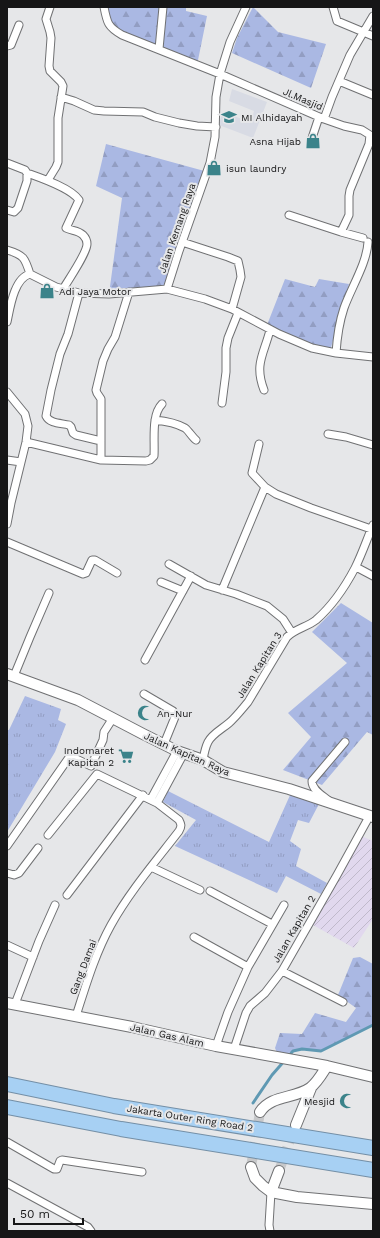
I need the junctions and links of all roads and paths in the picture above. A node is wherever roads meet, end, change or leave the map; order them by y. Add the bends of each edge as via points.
1 (50, 7) edge
2 (104, 7) edge
3 (162, 7) edge
4 (246, 7) edge
5 (333, 7) edge
6 (373, 16) edge
7 (19, 25) dead end
8 (364, 32) junction
9 (373, 36) edge
10 (7, 46) edge
11 (158, 49) junction
12 (220, 74) junction
13 (339, 81) junction
14 (373, 95) edge
15 (61, 97) junction
16 (322, 118) junction
17 (216, 127) junction
18 (312, 138) dead end
19 (7, 163) edge
20 (27, 173) junction
21 (48, 180) junction
22 (7, 210) edge
23 (289, 215) dead end
24 (342, 232) junction
25 (182, 242) junction
26 (7, 250) edge
27 (30, 274) junction
28 (63, 289) junction
29 (167, 289) junction
30 (129, 292) junction
31 (79, 293) junction
32 (10, 295) edge
33 (235, 311) junction
34 (7, 322) edge
35 (270, 330) junction
36 (336, 353) junction
37 (373, 357) edge
38 (264, 390) dead end
39 (7, 392) edge
40 (222, 403) dead end
41 (162, 404) dead end
42 (155, 420) junction
43 (328, 434) dead end
44 (196, 440) dead end
45 (100, 441) junction
46 (26, 442) junction
47 (259, 444) dead end
48 (373, 445) edge
49 (7, 460) edge
50 (101, 460) junction
51 (21, 462) junction
52 (265, 487) junction
53 (7, 524) edge
54 (372, 527) edge
55 (7, 542) edge
56 (169, 564) dead end
57 (356, 567) junction
58 (118, 573) dead end
59 (191, 576) junction
60 (373, 576) edge
61 (161, 582) dead end
62 (222, 590) junction
63 (183, 591) junction
64 (49, 594) dead end
65 (292, 632) junction
66 (145, 660) dead end
67 (11, 675) edge
68 (144, 694) dead end
69 (112, 718) junction
70 (345, 742) dead end
71 (164, 744) junction
72 (181, 752) junction
73 (203, 760) junction
74 (142, 795) junction
75 (150, 799) junction
76 (330, 802) junction
77 (157, 803) junction
78 (371, 816) edge
79 (48, 835) dead end
80 (7, 846) edge
81 (38, 848) dead end
82 (151, 867) junction
83 (7, 873) edge
84 (200, 890) dead end
85 (210, 891) dead end
86 (67, 895) dead end
87 (56, 905) dead end
88 (284, 906) dead end
89 (272, 924) junction
90 (194, 937) dead end
91 (7, 945) edge
92 (33, 957) junction
93 (248, 967) junction
94 (282, 971) junction
95 (342, 1002) dead end
96 (11, 1004) edge
97 (76, 1016) junction
98 (216, 1046) junction
99 (234, 1049) junction
100 (327, 1066) junction
101 (373, 1077) edge
102 (7, 1084) edge
103 (311, 1088) junction
104 (7, 1107) edge
105 (260, 1112) tunnel mouth
106 (296, 1125) tunnel mouth
107 (7, 1142) edge
108 (373, 1148) edge
109 (251, 1167) tunnel mouth
110 (373, 1170) edge
111 (279, 1171) tunnel mouth
112 (142, 1172) dead end
113 (7, 1183) edge
114 (271, 1192) junction
115 (373, 1204) edge
116 (91, 1231) edge
117 (270, 1231) edge

1 - 15 street via 46,19 51,38 49,66 50,71 62,82
2 - 11 street, Jl.Masjid via 111,28
3 - 11 street
4 - 12 street, Jalan Kemang Raya via 230,42
5 - 8 street via 338,21
6 - 8 street
7 - 10 street via 11,45
8 - 9 street
8 - 13 street via 350,55
11 - 12 street, Jl.Masjid
12 - 16 street, Jl.Masjid
12 - 17 street, Jalan Kemang Raya via 216,97
13 - 14 street
13 - 16 street
15 - 17 street via 94,110 143,112 179,123
15 - 21 street via 58,162
16 - 18 street
16 - 24 street, Jl.Masjid via 370,135 369,144 350,190 349,214
17 - 25 street, Jalan Kemang Raya via 210,163
19 - 20 street
20 - 21 street
20 - 22 street via 18,208 14,212
21 - 28 street via 78,198 66,228 82,234 87,243 84,255
23 - 24 street
24 - 36 street via 366,240 360,271 341,316
25 - 29 street, Jalan Kemang Raya
25 - 33 street via 238,261 241,277
26 - 27 street via 19,253 23,257
27 - 28 street, Jalan Kemang Raya
27 - 32 street via 20,281
28 - 31 street, Jalan Kemang Raya
29 - 30 street, Jalan Kemang Raya
29 - 33 street via 205,299
30 - 31 street, Jalan Kemang Raya
30 - 45 street via 116,337 103,361 96,390 101,399
31 - 45 street via 60,354 46,416 51,422 69,425 76,435
32 - 34 street
33 - 35 street
33 - 40 street via 226,348
35 - 36 street via 312,348
35 - 38 street via 259,374
36 - 37 street
39 - 46 street via 26,418
41 - 42 street
42 - 44 street via 185,428
42 - 50 street via 152,459 140,462
43 - 48 street
45 - 50 street
46 - 50 street
46 - 51 street
47 - 52 street via 252,472
49 - 51 street
51 - 53 street
52 - 54 street via 311,508
52 - 62 street
54 - 57 street, Jalan Kapitan 3
55 - 58 street via 83,574 92,560
56 - 59 street
57 - 60 street
57 - 65 street, Jalan Kapitan 3 via 325,610 308,625
59 - 62 street via 206,585
59 - 63 street
61 - 63 street
62 - 65 street via 267,606 283,619
63 - 66 street
64 - 67 street
65 - 73 street, Jalan Kapitan 3 via 242,710 208,742
67 - 69 street, Jalan Kapitan Raya via 78,700
68 - 71 street via 175,714
69 - 71 street, Jalan Kapitan Raya
69 - 80 street via 92,766 70,756
70 - 76 street via 312,781 314,789
71 - 72 street, Jalan Kapitan Raya
72 - 73 street, Jalan Kapitan Raya
72 - 75 street
72 - 77 street
73 - 76 street, Jalan Kapitan Raya via 223,772
74 - 75 street
74 - 79 street via 97,774
74 - 86 street
75 - 77 street
76 - 78 street, Jalan Kapitan Raya
77 - 82 street, Gang Damai via 179,820 181,828
78 - 94 street, Jalan Kapitan 2
81 - 83 street via 19,873
82 - 84 street
82 - 97 street, Gang Damai via 110,926 93,962
85 - 89 street
87 - 92 street
88 - 89 street
89 - 93 street
90 - 93 street
91 - 92 street
92 - 96 street
93 - 98 street
94 - 95 street
94 - 99 street, Jalan Kapitan 2 via 265,993 250,1006
96 - 97 street, Jalan Gas Alam
97 - 98 street, Jalan Gas Alam
98 - 99 street, Jalan Gas Alam
99 - 100 street, Jalan Gas Alam
100 - 101 street, Jalan Gas Alam
100 - 103 street
102 - 108 highway, Jakarta Outer Ring Road 2 via 114,1106
103 - 105 street via 273,1101
103 - 106 street
104 - 110 highway via 121,1129
107 - 112 street via 54,1169 57,1169 62,1160
109 - 114 street via 255,1178
111 - 114 street
113 - 116 street
114 - 115 street
114 - 117 street

